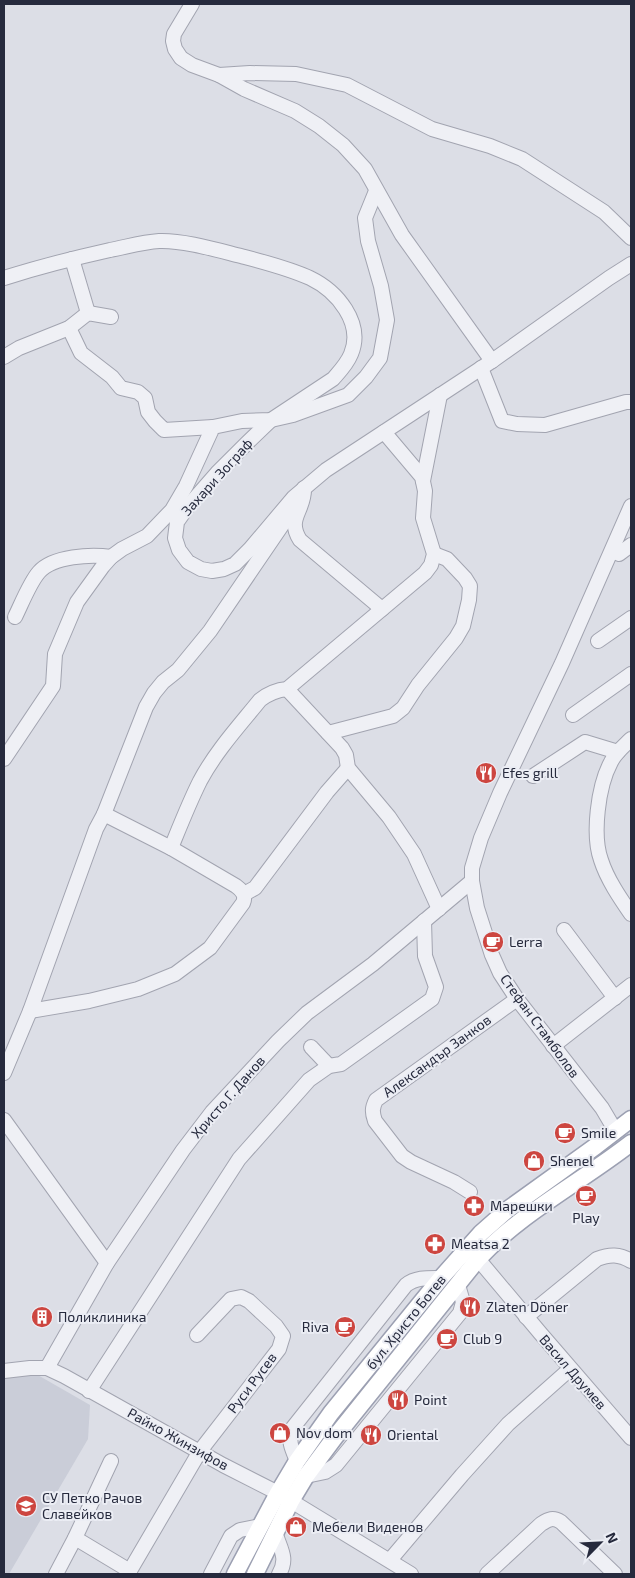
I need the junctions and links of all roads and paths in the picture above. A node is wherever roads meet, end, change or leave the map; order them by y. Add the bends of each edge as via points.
1 (192, 4) edge
2 (219, 75) junction
3 (376, 191) junction
4 (631, 238) edge
5 (72, 259) junction
6 (631, 264) edge
7 (4, 278) edge
8 (88, 313) junction
9 (111, 317) dead end
10 (68, 328) junction
11 (4, 357) edge
12 (487, 364) junction
13 (440, 395) junction
14 (631, 402) edge
15 (271, 420) junction
16 (213, 427) junction
17 (384, 432) junction
18 (423, 481) junction
19 (299, 493) junction
20 (631, 506) edge
21 (631, 545) edge
22 (434, 554) junction
23 (619, 554) dead end
24 (111, 557) junction
25 (382, 609) junction
26 (15, 618) dead end
27 (631, 618) edge
28 (598, 641) dead end
29 (630, 679) edge
30 (288, 689) junction
31 (573, 715) dead end
32 (328, 733) junction
33 (631, 739) edge
34 (618, 752) junction
35 (4, 759) edge
36 (348, 768) junction
37 (532, 776) dead end
38 (104, 814) junction
39 (171, 848) junction
40 (472, 881) junction
41 (244, 894) junction
42 (439, 909) junction
43 (631, 914) edge
44 (424, 922) junction
45 (564, 930) dead end
46 (631, 985) edge
47 (615, 998) junction
48 (517, 999) junction
49 (30, 1011) junction
50 (553, 1046) junction
51 (311, 1047) dead end
52 (329, 1066) junction
53 (4, 1073) edge
54 (4, 1120) edge
55 (626, 1124) edge
56 (630, 1146) edge
57 (470, 1192) dead end
58 (478, 1259) junction
59 (631, 1261) edge
60 (107, 1263) junction
61 (441, 1278) junction
62 (526, 1317) junction
63 (197, 1335) dead end
64 (47, 1368) junction
65 (570, 1369) junction
66 (4, 1371) edge
67 (89, 1391) junction
68 (631, 1438) edge
69 (200, 1451) junction
70 (111, 1461) dead end
71 (297, 1461) junction
72 (285, 1497) junction
73 (260, 1526) junction
74 (276, 1535) junction
75 (76, 1538) junction
76 (391, 1566) edge
77 (129, 1573) edge
78 (56, 1574) edge
79 (211, 1574) edge
80 (235, 1574) edge
81 (255, 1574) edge
82 (279, 1574) edge
83 (411, 1574) edge
84 (487, 1574) edge
85 (615, 1574) edge

1 - 2 street via 174,34 175,49 192,65
2 - 3 street via 320,126 364,169
2 - 4 street via 296,74 347,85 432,129 522,159 604,212
3 - 12 street
3 - 15 street via 365,218 387,320 380,358 348,395
5 - 7 street, Захари Зограф
5 - 8 street
5 - 15 street, Захари Зограф via 143,243 180,243 280,267 311,278 338,299 348,314 354,336 352,352 334,379
6 - 12 street, Захари Зограф
8 - 9 street
8 - 10 street
10 - 11 street
10 - 16 street via 81,353 121,388 138,392 144,398 148,412 164,430
12 - 13 street, Захари Зограф
12 - 14 street via 502,421 545,425
13 - 17 street, Захари Зограф
13 - 18 street
15 - 16 street
15 - 19 street, Захари Зограф via 217,472 189,505 177,522 175,538 179,550 188,562 201,569 212,571 235,564
16 - 24 street via 172,510 147,536
17 - 18 street
17 - 19 street, Захари Зограф via 326,470
18 - 22 street via 423,518
19 - 25 street via 304,497 294,524 300,540
19 - 38 street via 291,513 210,631 154,693
20 - 40 street via 562,663 500,792 474,860
21 - 23 street
22 - 25 street via 425,573
22 - 32 street via 447,559 470,586 463,626 456,638 404,708 393,716
24 - 26 street via 92,555 57,561 44,567 35,577
24 - 35 street via 77,602 55,654 53,686
25 - 30 street
27 - 28 street
29 - 31 street
30 - 32 street
30 - 39 street via 277,690 260,700 214,758 190,802
32 - 36 street via 342,748
33 - 34 street
34 - 37 street via 585,742
34 - 43 street via 611,762 602,790 597,839 605,872
36 - 41 street via 255,888
36 - 42 street via 390,817 414,854
38 - 39 street
38 - 49 street
39 - 41 street via 236,886
40 - 42 street, Христо Г. Данов
40 - 48 street, Стефан Стамболов via 492,955
41 - 49 street via 243,904 210,948 175,974 130,991
42 - 44 street, Христо Г. Данов
44 - 52 street via 425,956 436,987 432,999 341,1064
44 - 60 street, Христо Г. Данов via 307,1013 278,1040 212,1112
45 - 47 street
46 - 47 street
47 - 50 street
48 - 50 street, Стефан Стамболов
48 - 57 street, Александър Занков via 376,1100 372,1107 375,1121 402,1156
49 - 53 street
50 - 55 street, Стефан Стамболов via 602,1108
51 - 52 street
52 - 67 street via 309,1080 239,1159
54 - 60 street
55 - 56 main road
55 - 61 main road, бул. Христо Ботев via 507,1210 481,1233
56 - 58 main road, бул. Христо Ботев via 559,1192 491,1245
58 - 62 street, Васил Друмев
58 - 72 main road, бул. Христо Ботев via 306,1476
59 - 62 street via 620,1255 597,1259
60 - 64 street, Христо Г. Данов
61 - 71 main road, бул. Христо Ботев via 331,1413
61 - 71 street via 418,1279 406,1285 291,1430 290,1445
62 - 65 street, Васил Друмев
63 - 69 street, Руси Русев via 231,1299 241,1297 276,1326 283,1336 279,1348
64 - 66 street
64 - 67 street, Райко Жинзифов
65 - 68 street, Васил Друмев
65 - 76 street via 508,1424 462,1475
67 - 69 street, Райко Жинзифов
69 - 72 street, Райко Жинзифов
69 - 77 street
70 - 75 street
71 - 72 main road, бул. Христо Ботев
72 - 73 main road, бул. Христо Ботев
72 - 74 main road, бул. Христо Ботев
72 - 76 street, Райко Жинзифов
73 - 79 street via 240,1530 231,1536
73 - 80 main road, бул. Христо Ботев
74 - 81 main road, бул. Христо Ботев
74 - 82 street via 284,1556 284,1567
75 - 77 street
75 - 78 street
76 - 83 street, Райко Жинзифов
84 - 85 street via 541,1524 556,1519

